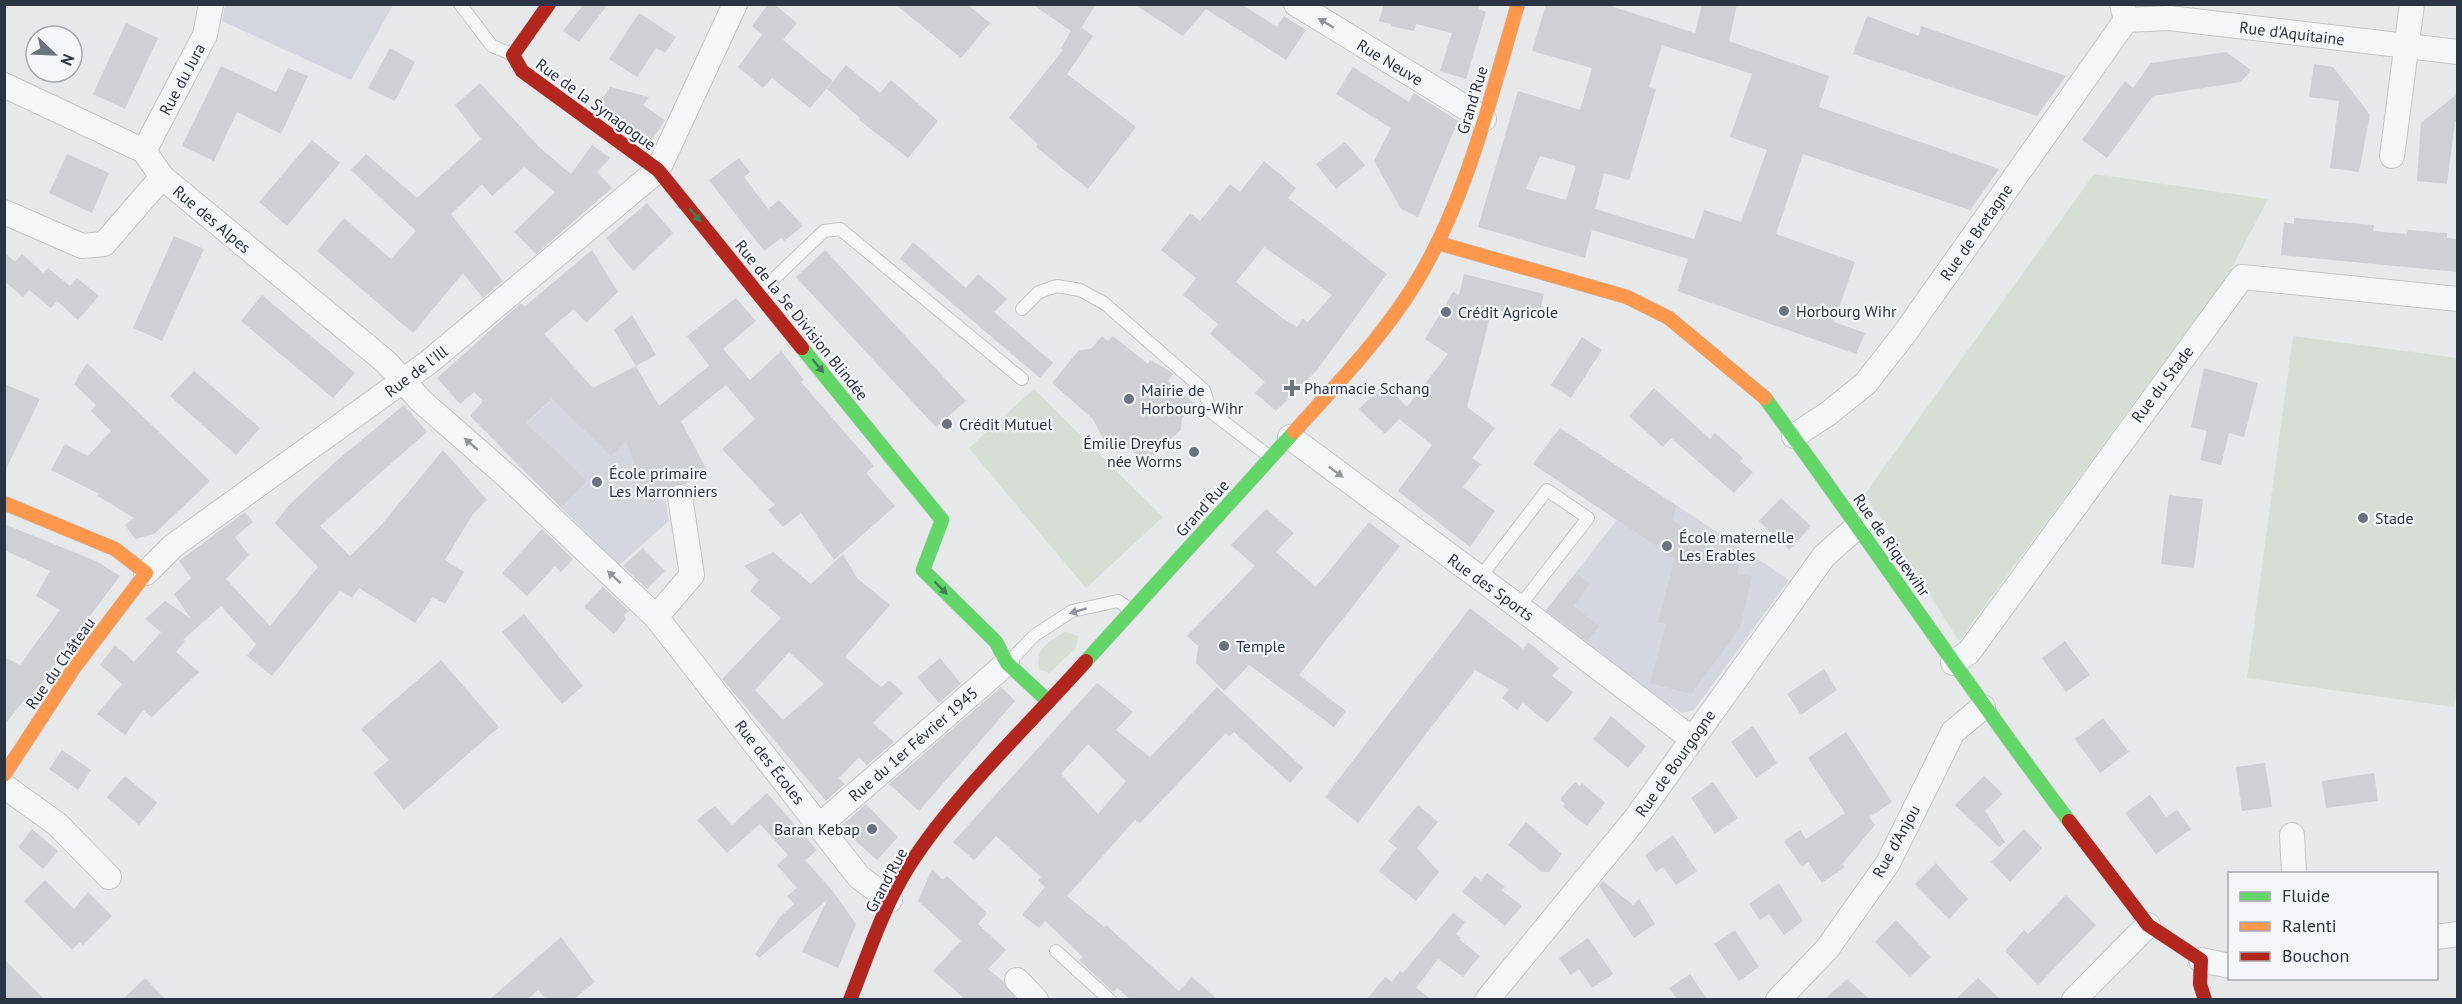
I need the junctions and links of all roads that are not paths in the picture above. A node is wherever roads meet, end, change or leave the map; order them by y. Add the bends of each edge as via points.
1 (211, 4) edge
2 (460, 4) edge
3 (549, 4) edge
4 (735, 4) edge
5 (1296, 4) edge
6 (1518, 4) edge
7 (2412, 4) edge
8 (2124, 12) edge
9 (2407, 46) junction
10 (2457, 52) edge
11 (513, 55) junction
12 (4, 85) edge
13 (1484, 118) junction
14 (144, 151) junction
15 (2391, 156) dead end
16 (658, 170) junction
17 (162, 177) junction
18 (4, 212) edge
19 (1438, 243) junction
20 (759, 293) junction
21 (2457, 299) edge
22 (1022, 309) dead end
23 (1022, 379) dead end
24 (402, 381) junction
25 (1794, 436) junction
26 (1290, 437) junction
27 (1271, 458) junction
28 (680, 497) dead end
29 (4, 502) edge
30 (1859, 525) junction
31 (146, 573) junction
32 (1479, 579) junction
33 (1519, 606) junction
34 (1132, 611) junction
35 (656, 617) junction
36 (1001, 653) junction
37 (1953, 663) junction
38 (1049, 702) junction
39 (1983, 707) junction
40 (1692, 739) junction
41 (4, 775) edge
42 (4, 786) edge
43 (820, 825) junction
44 (2292, 835) dead end
45 (2294, 872) edge
46 (109, 877) dead end
47 (891, 900) junction
48 (2148, 925) junction
49 (2457, 934) edge
50 (2438, 938) edge
51 (1056, 951) dead end
52 (2201, 960) junction
53 (2228, 966) edge
54 (1017, 980) dead end
55 (849, 999) edge
56 (1036, 999) edge
57 (1110, 999) edge
58 (1487, 999) edge
59 (1778, 999) edge
60 (2074, 999) edge
61 (2205, 999) edge

1 - 14 street, Rue du Jura via 205,35
2 - 11 lane via 492,46
3 - 11 street, Rue de la Synagogue
4 - 16 street, Rue de l'Ill
13 -> 5 street, Rue Neuve
6 - 13 street, Grand'Rue
7 - 9 street
8 - 9 street, Rue d'Aquitaine
8 - 25 street, Rue de Bretagne via 1911,324 1866,383
9 - 10 street, Rue d'Aquitaine
9 - 15 street
11 - 16 street, Rue de la Synagogue via 522,71
12 - 14 street
13 - 19 street, Grand'Rue via 1462,187
14 - 17 street, Rue des Alpes
16 -> 20 street, Rue de la 5e Division Blindée
16 - 24 street, Rue de l'Ill
17 - 18 street via 104,244 82,246
17 - 24 street, Rue des Alpes via 386,362
19 - 25 street, Rue de Riquewihr via 1627,297 1669,318 1761,392
19 - 26 street, Grand'Rue via 1405,303
20 - 23 lane via 824,231 840,229
20 -> 36 street, Rue de la 5e Division Blindée via 942,520 922,570
21 - 37 street, Rue du Stade via 2242,277 1969,652
22 - 27 lane via 1039,292 1057,286 1080,290 1104,303 1204,390 1211,412
24 - 31 street, Rue de l'Ill via 173,546
35 -> 24 street, Rue des Écoles
25 - 30 street, Rue de Riquewihr
26 - 27 street, Grand'Rue
26 -> 32 street, Rue des Sports
27 - 34 street, Grand'Rue
28 - 35 street via 692,575
29 - 31 street via 116,549
30 - 37 street, Rue de Riquewihr
30 - 40 street, Rue de Bourgogne via 1824,555
31 - 41 street, Rue du Château via 74,668
32 - 33 street, Rue des Sports
32 - 33 lane via 1547,490 1588,518
33 - 40 street, Rue des Sports
34 -> 36 lane via 1118,601 1072,612
34 - 38 street, Grand'Rue
35 - 43 street, Rue des Écoles
36 - 38 street
36 - 43 street, Rue du 1er Février 1945
37 - 39 street, Rue de Riquewihr
38 - 47 street, Grand'Rue via 943,819 909,866
39 - 48 street, Rue de Riquewihr
39 - 59 street, Rue d'Anjou via 1953,732 1888,863 1827,949
40 - 58 street, Rue de Bourgogne via 1636,818
42 - 46 street via 57,824
43 - 47 street, Rue des Écoles via 859,877
44 - 45 street
47 - 55 street, Grand'Rue
48 - 52 street, Rue de Riquewihr
48 - 60 street
49 - 50 street
51 - 57 lane
52 - 53 street
52 - 61 street via 2200,984
54 - 56 street

